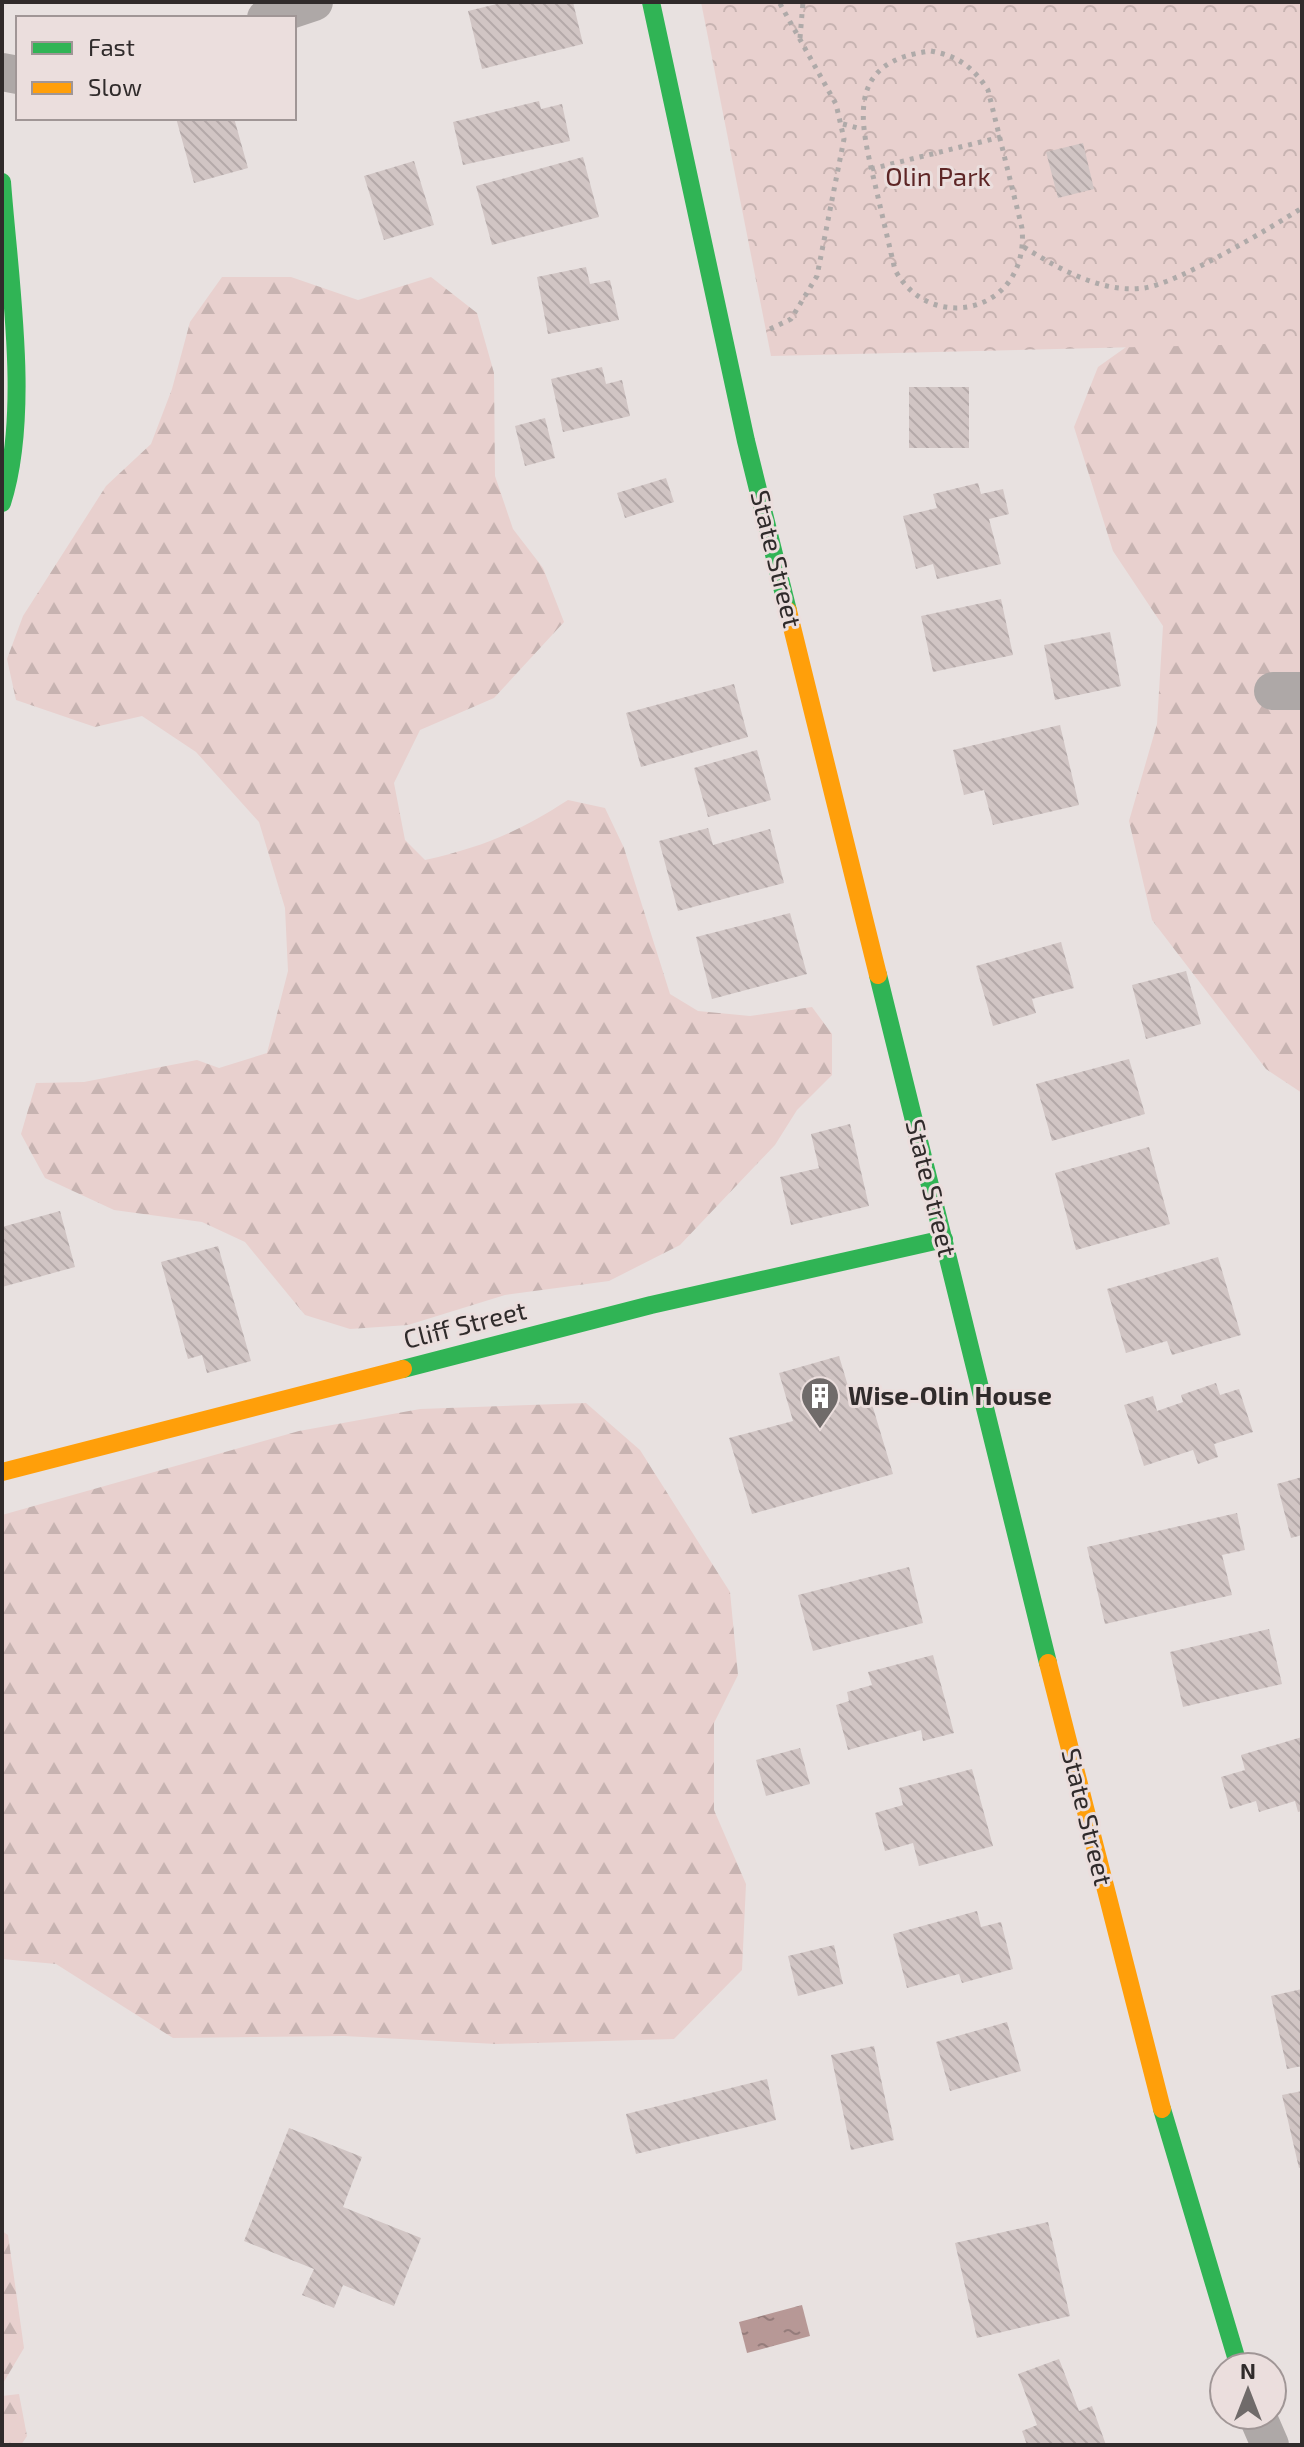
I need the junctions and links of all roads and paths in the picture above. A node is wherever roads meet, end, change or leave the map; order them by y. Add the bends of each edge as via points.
1 (314, 2) edge
2 (651, 2) edge
3 (779, 2) edge
4 (803, 2) edge
5 (272, 16) edge
6 (800, 39) junction
7 (843, 124) junction
8 (862, 129) junction
9 (1001, 137) junction
10 (871, 169) junction
11 (2, 182) edge
12 (1302, 208) edge
13 (1024, 247) junction
14 (770, 329) dead end
15 (2, 503) edge
16 (944, 1239) junction
17 (2, 1472) edge
18 (1234, 2351) edge

1 - 5 street
2 - 16 street, State Street via 746,441
3 - 6 path
4 - 6 path
6 - 7 path
7 - 8 path
7 - 14 path via 840,172 817,276 791,319
8 - 9 path via 862,99 869,82 897,60 931,51 977,72 988,90
8 - 10 path
9 - 10 path
9 - 13 path
10 - 13 path via 895,270 914,295 949,306 989,299 1009,285
11 - 15 street via 13,468
12 - 13 path via 1183,273 1144,288 1083,278
16 - 17 street, Cliff Street via 651,1305
16 - 18 street, State Street via 1138,2023

